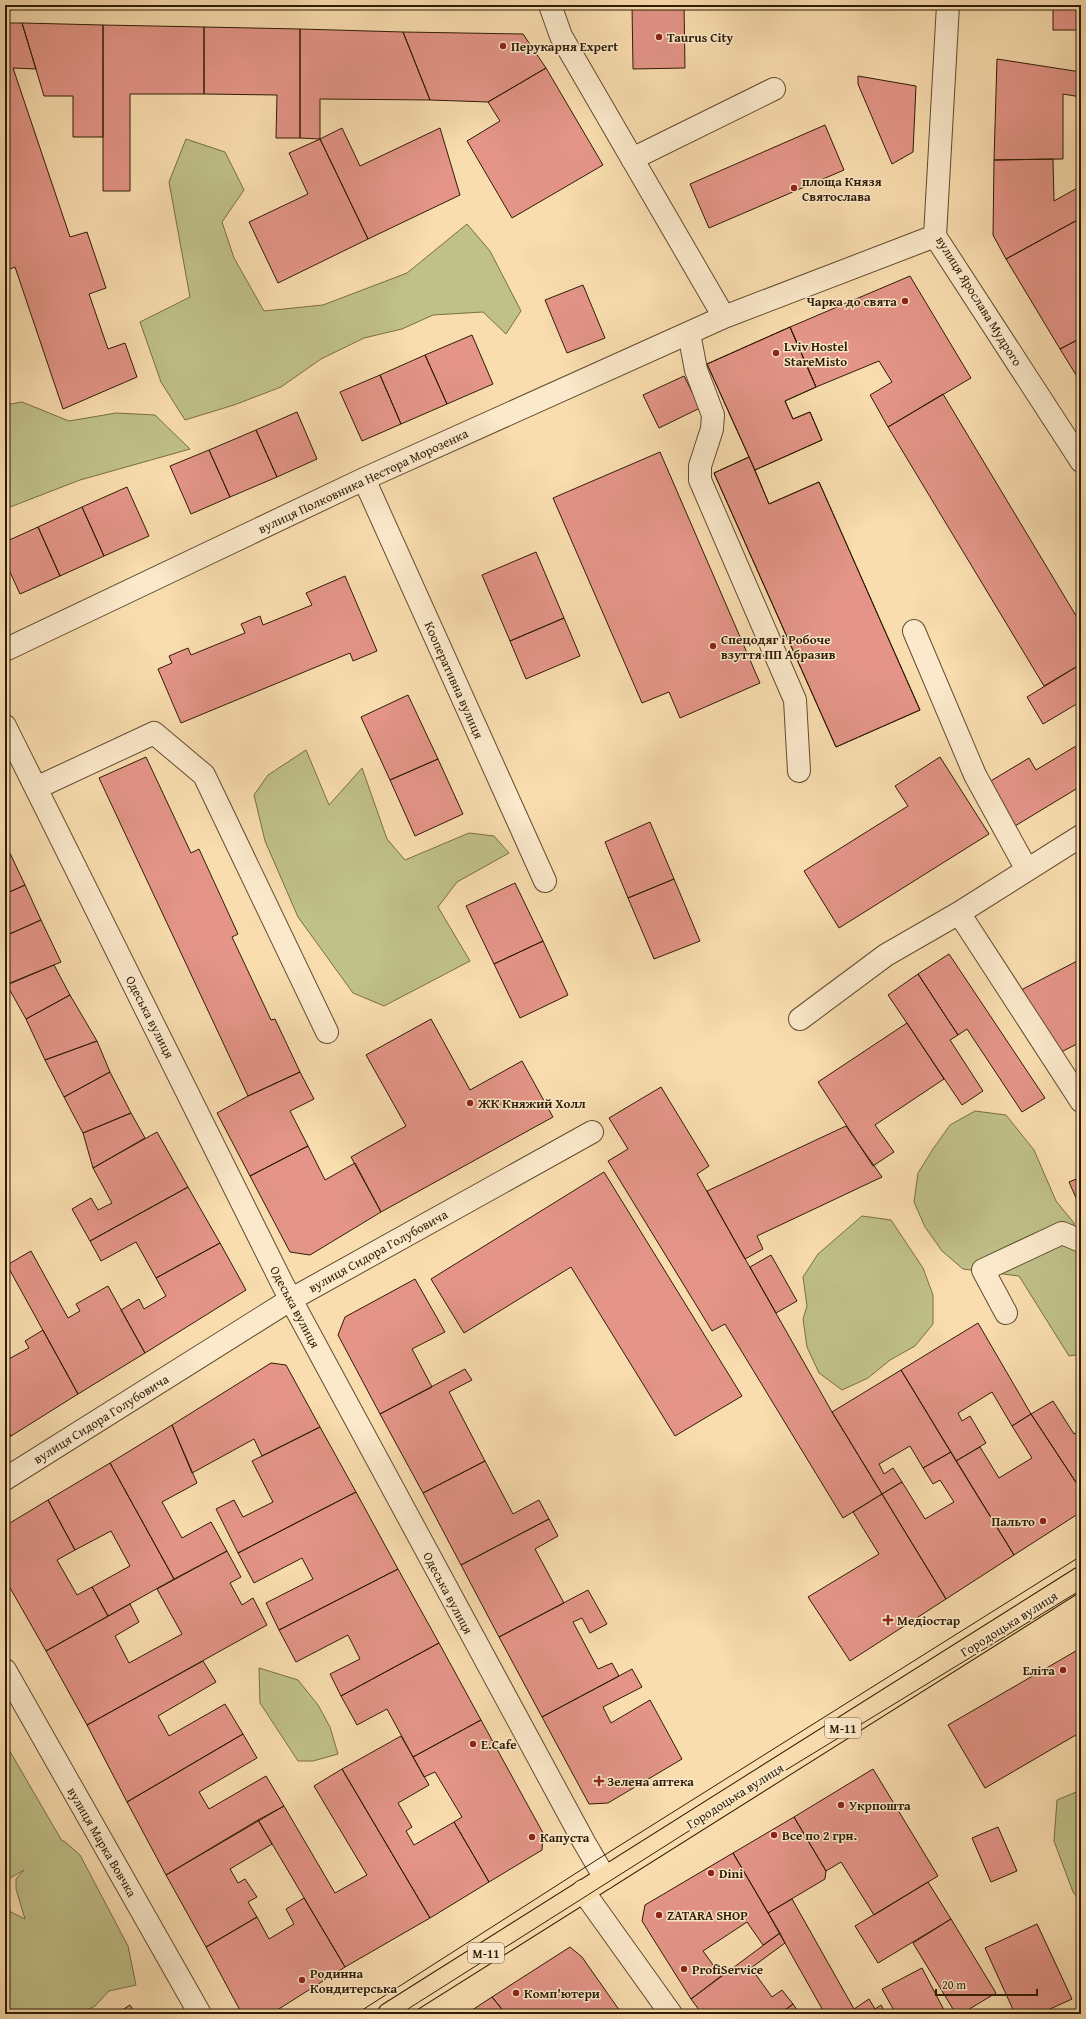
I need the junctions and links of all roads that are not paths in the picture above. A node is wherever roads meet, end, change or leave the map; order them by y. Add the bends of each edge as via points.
1 (550, 5) edge
2 (948, 5) edge
3 (774, 89) dead end
4 (632, 160) junction
5 (935, 236) junction
6 (724, 317) junction
7 (689, 333) junction
8 (1081, 460) edge
9 (364, 479) junction
10 (914, 631) dead end
11 (5, 650) edge
12 (5, 726) edge
13 (799, 770) dead end
14 (36, 788) junction
15 (1081, 836) edge
16 (1027, 870) junction
17 (546, 881) dead end
18 (959, 913) junction
19 (800, 1019) dead end
20 (327, 1032) dead end
21 (1081, 1101) edge
22 (592, 1132) dead end
23 (1081, 1241) edge
24 (290, 1300) junction
25 (1006, 1313) dead end
26 (5, 1479) edge
27 (1081, 1578) edge
28 (5, 1670) edge
29 (605, 1878) junction
30 (583, 1891) junction
31 (200, 2014) edge
32 (389, 2014) edge
33 (671, 2014) edge

1 - 4 street via 561,36
2 - 5 street, вулиця Ярослава Мудрого
3 - 4 street
4 - 6 street
5 - 6 street
5 - 8 street, вулиця Ярослава Мудрого
6 - 7 street, вулиця Полковника Нестора Морозенка
7 - 9 street, вулиця Полковника Нестора Морозенка
7 - 13 street via 696,370 713,415 712,429 700,466 700,480 795,700
9 - 11 street, вулиця Полковника Нестора Морозенка
9 - 17 street, Кооперативна вулиця
10 - 16 street via 975,775
12 - 14 street, Одеська вулиця
14 - 20 street via 154,733 160,738 204,775
14 - 24 street, Одеська вулиця
15 - 16 street
16 - 18 street
18 - 19 street via 886,955
18 - 21 street
22 - 24 street, вулиця Сидора Голубовича
23 - 25 street via 1062,1233 983,1270
24 - 26 street, вулиця Сидора Голубовича
24 - 29 street, Одеська вулиця
27 - 29 main road, Городоцька вулиця / М-11
28 - 31 street, вулиця Марка Вовчка
29 - 30 main road, Городоцька вулиця / М-11
30 - 32 main road, Городоцька вулиця / М-11
30 - 33 street

